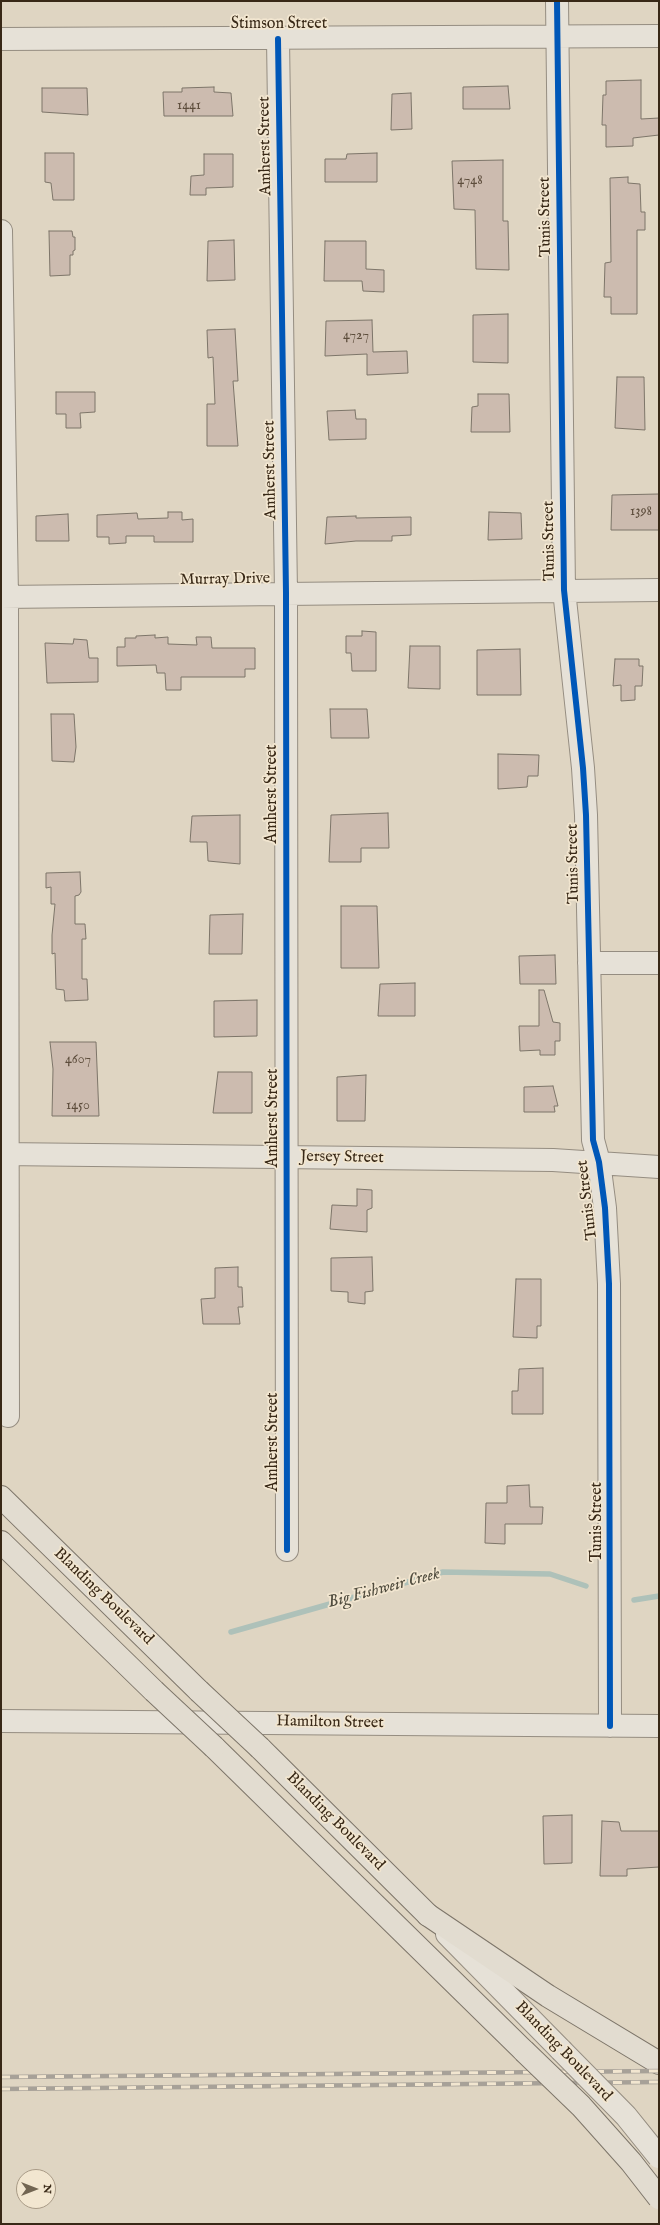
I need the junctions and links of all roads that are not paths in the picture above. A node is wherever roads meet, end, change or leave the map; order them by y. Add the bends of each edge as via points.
1 (557, 1) edge
2 (557, 36) junction
3 (659, 36) edge
4 (278, 38) junction
5 (1, 39) edge
6 (1, 231) edge
7 (564, 590) junction
8 (659, 590) edge
9 (286, 593) junction
10 (4, 597) edge
11 (589, 963) junction
12 (659, 963) edge
13 (4, 1154) edge
14 (287, 1158) junction
15 (599, 1162) junction
16 (659, 1167) edge
17 (8, 1416) dead end
18 (1, 1498) edge
19 (1, 1542) edge
20 (287, 1550) dead end
21 (1, 1721) edge
22 (610, 1726) junction
23 (659, 1726) edge
24 (428, 1915) junction
25 (659, 2063) edge
26 (659, 2157) edge
27 (659, 2198) edge

1 - 2 street, Tunis Street
2 - 3 street, Stimson Street
2 - 4 street, Stimson Street
2 - 7 street, Tunis Street
4 - 5 street, Stimson Street
4 - 9 street, Amherst Street
6 - 10 street
7 - 8 street, Murray Drive
7 - 9 street, Murray Drive
7 - 11 street, Tunis Street via 584,784
9 - 10 street, Murray Drive
9 - 14 street, Amherst Street
10 - 13 street
11 - 12 street
11 - 15 street, Tunis Street via 593,1140
13 - 14 street, Jersey Street
13 - 17 street
14 - 15 street, Jersey Street
14 - 20 street, Amherst Street
15 - 16 street, Jersey Street
15 - 22 street, Tunis Street via 605,1208 609,1284
18 - 24 main road, Blanding Boulevard, bridge via 260,1748
19 - 27 main road, Blanding Boulevard, bridge via 581,2106
21 - 22 street, Hamilton Street
22 - 23 street, Hamilton Street
24 - 25 main road via 548,1996
24 - 26 street, Blanding Boulevard, bridge via 626,2116

